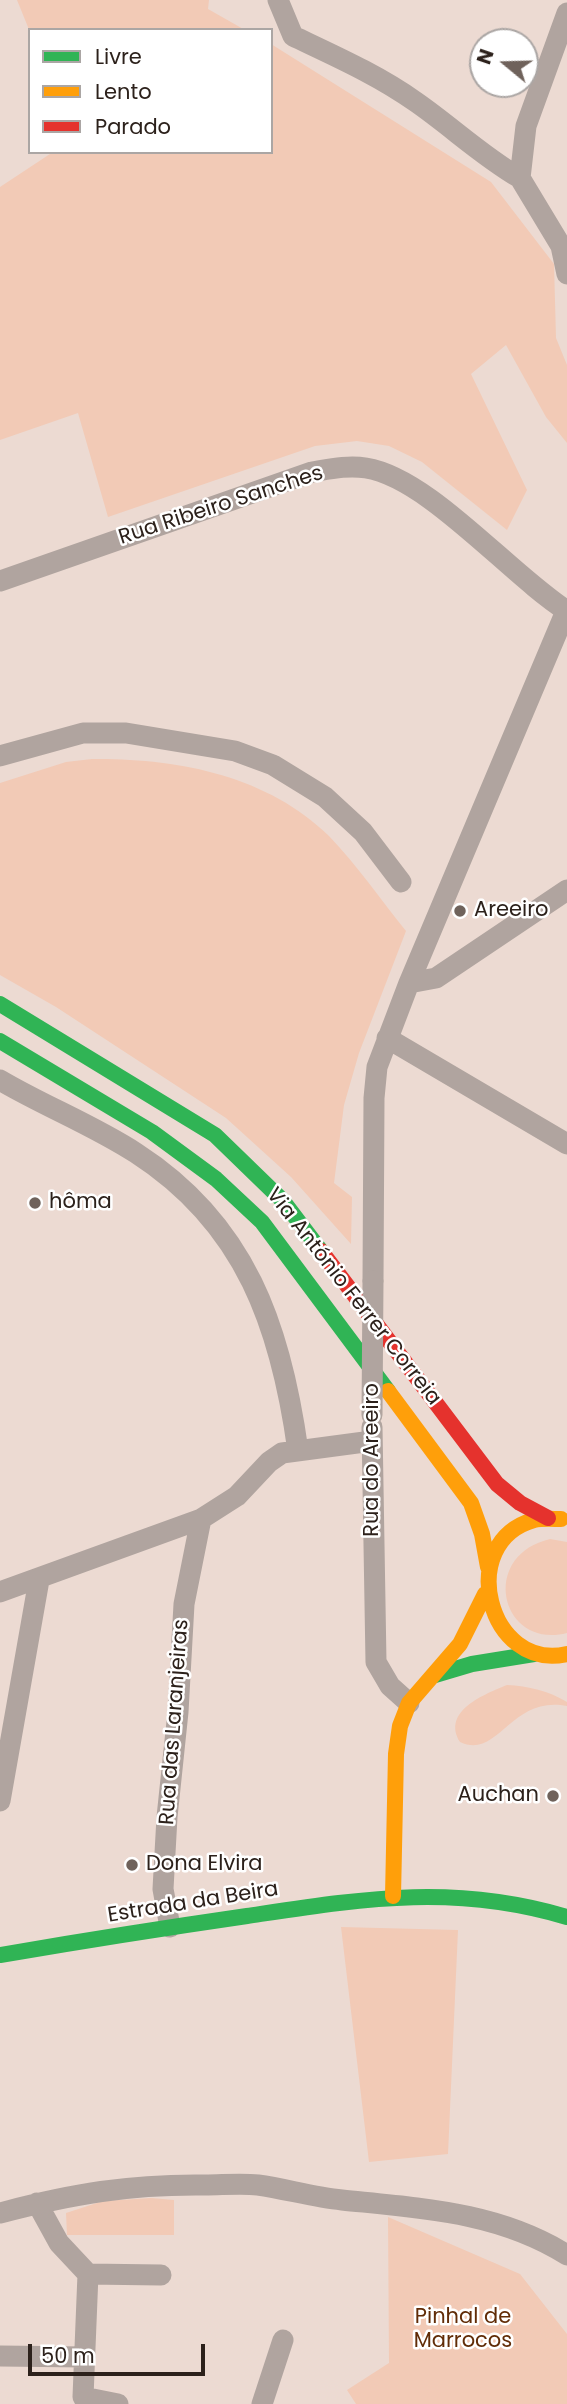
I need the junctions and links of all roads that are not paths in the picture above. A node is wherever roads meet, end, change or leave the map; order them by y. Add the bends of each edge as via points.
1 (278, 0) edge
2 (567, 13) edge
3 (520, 178) junction
4 (567, 274) edge
5 (0, 581) edge
6 (567, 611) edge
7 (0, 756) edge
8 (401, 881) dead end
9 (567, 890) edge
10 (409, 983) junction
11 (0, 1004) edge
12 (387, 1038) junction
13 (0, 1041) edge
14 (0, 1080) edge
15 (567, 1144) edge
16 (372, 1441) junction
17 (298, 1451) junction
18 (548, 1517) junction
19 (201, 1519) junction
20 (567, 1520) edge
21 (488, 1567) junction
22 (39, 1580) junction
23 (0, 1592) edge
24 (485, 1594) junction
25 (534, 1654) junction
26 (565, 1657) edge
27 (435, 1675) junction
28 (409, 1703) junction
29 (0, 1801) edge
30 (393, 1896) junction
31 (567, 1917) edge
32 (170, 1927) junction
33 (0, 1955) edge
34 (37, 2203) junction
35 (0, 2213) edge
36 (567, 2255) edge
37 (88, 2274) junction
38 (161, 2275) dead end
39 (283, 2340) dead end
40 (0, 2356) edge
41 (85, 2357) junction
42 (118, 2404) edge
43 (262, 2404) edge

1 - 3 street via 293,36 416,101 485,158
2 - 3 street via 526,126
3 - 4 street via 561,246
5 - 6 street, Rua Ribeiro Sanches via 312,472 366,468 419,490
6 - 10 street, Rua do Areeiro
7 - 8 street via 83,733 126,733 235,751 273,765 325,797 363,832
9 - 10 street via 436,978
10 - 12 street, Rua do Areeiro
11 - 18 main road, Via António Ferrer Correia via 215,1135 283,1201 497,1484
12 - 15 street
12 - 16 street, Rua do Areeiro, bridge via 377,1067 374,1098
13 - 21 main road, Via António Ferrer Correia via 152,1132 216,1179 262,1222 471,1503
14 - 17 street via 134,1151 178,1182 233,1245 261,1296 289,1396
16 - 17 street
16 - 28 street, Rua do Areeiro via 376,1662 390,1686
17 - 19 street via 282,1453 269,1462 237,1496
18 - 20 main road
18 - 21 main road via 522,1526 501,1543
19 - 22 street
19 - 32 street, Rua das Laranjeiras via 184,1604 167,1817 163,1889
21 - 24 main road
22 - 23 street
22 - 29 street
24 - 25 main road via 493,1620 511,1641
24 - 27 main road via 460,1644
25 - 26 main road
25 - 27 main road
27 - 28 main road
28 - 30 main road via 396,1754
30 - 31 main road, Estrada da Beira via 498,1898
30 - 32 main road, Estrada da Beira
32 - 33 main road, Estrada da Beira
34 - 35 street
34 - 36 street via 105,2188 153,2184 257,2185 316,2198 481,2218 537,2236
34 - 37 street via 59,2243
37 - 38 street
37 - 41 street
39 - 43 street
40 - 41 street
41 - 42 street via 83,2397

